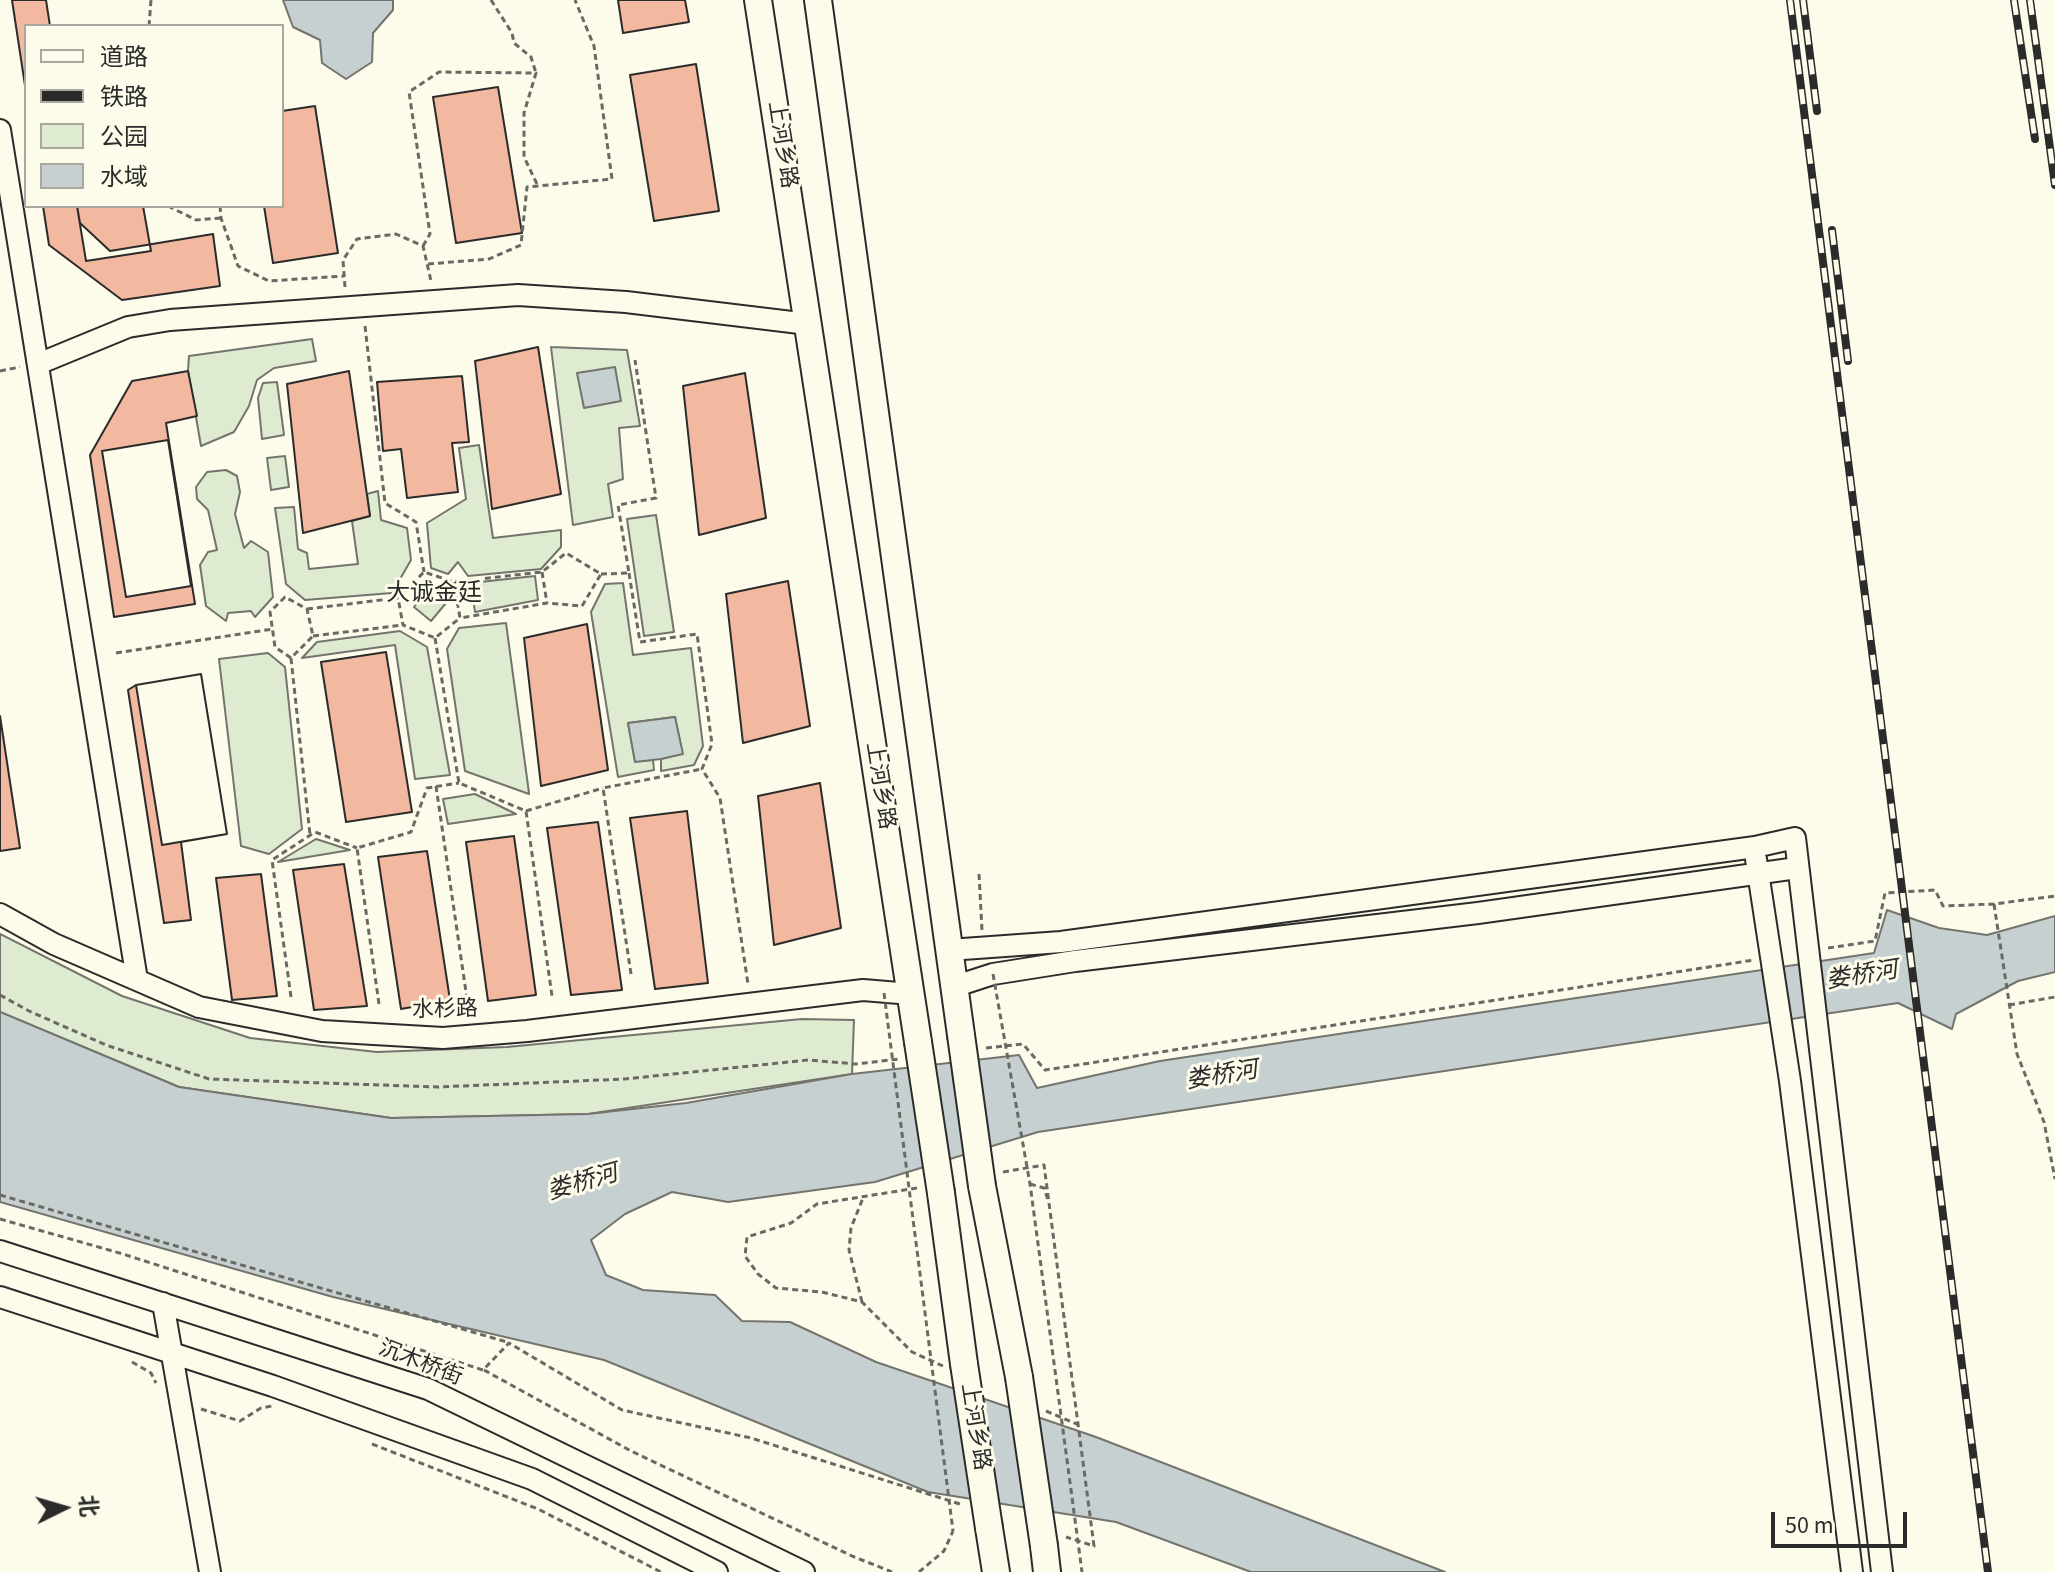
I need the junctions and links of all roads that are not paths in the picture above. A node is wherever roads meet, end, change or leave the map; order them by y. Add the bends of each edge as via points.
1 (758, 0) edge
2 (818, 0) edge
3 (0, 130) edge
4 (808, 324) junction
5 (38, 364) junction
6 (1755, 847) junction
7 (1797, 868) junction
8 (1756, 873) junction
9 (0, 914) edge
10 (949, 950) junction
11 (137, 980) junction
12 (953, 987) junction
13 (911, 994) junction
14 (0, 1251) edge
15 (0, 1297) edge
16 (163, 1303) junction
17 (173, 1353) junction
18 (1052, 1552) edge
19 (210, 1572) edge
20 (717, 1572) edge
21 (804, 1572) edge
22 (996, 1572) edge
23 (1852, 1572) edge
24 (1882, 1572) edge

1 - 4 main road, 上河乡路
2 - 10 main road, 上河乡路
3 - 5 street
4 - 5 street via 518,295 228,314 128,327
4 - 13 main road, 上河乡路
5 - 11 street
6 - 7 street via 1795,838
6 - 8 street
6 - 10 street via 1061,942
7 - 8 street
7 - 24 street
8 - 12 street via 1478,913 1075,961 993,974
8 - 23 street via 1790,1081
9 - 11 street, 水杉路
10 - 12 main road, 上河乡路
11 - 13 street, 水杉路 via 199,1007 322,1031 443,1038 863,990
12 - 18 main road, 上河乡路, bridge via 969,1042 1019,1377
13 - 22 main road, 上河乡路, bridge via 910,1050 982,1518
14 - 16 street, 沉木桥街
15 - 17 street
16 - 17 street
16 - 21 street, 沉木桥街 via 428,1389
17 - 19 street
17 - 20 street via 532,1479

